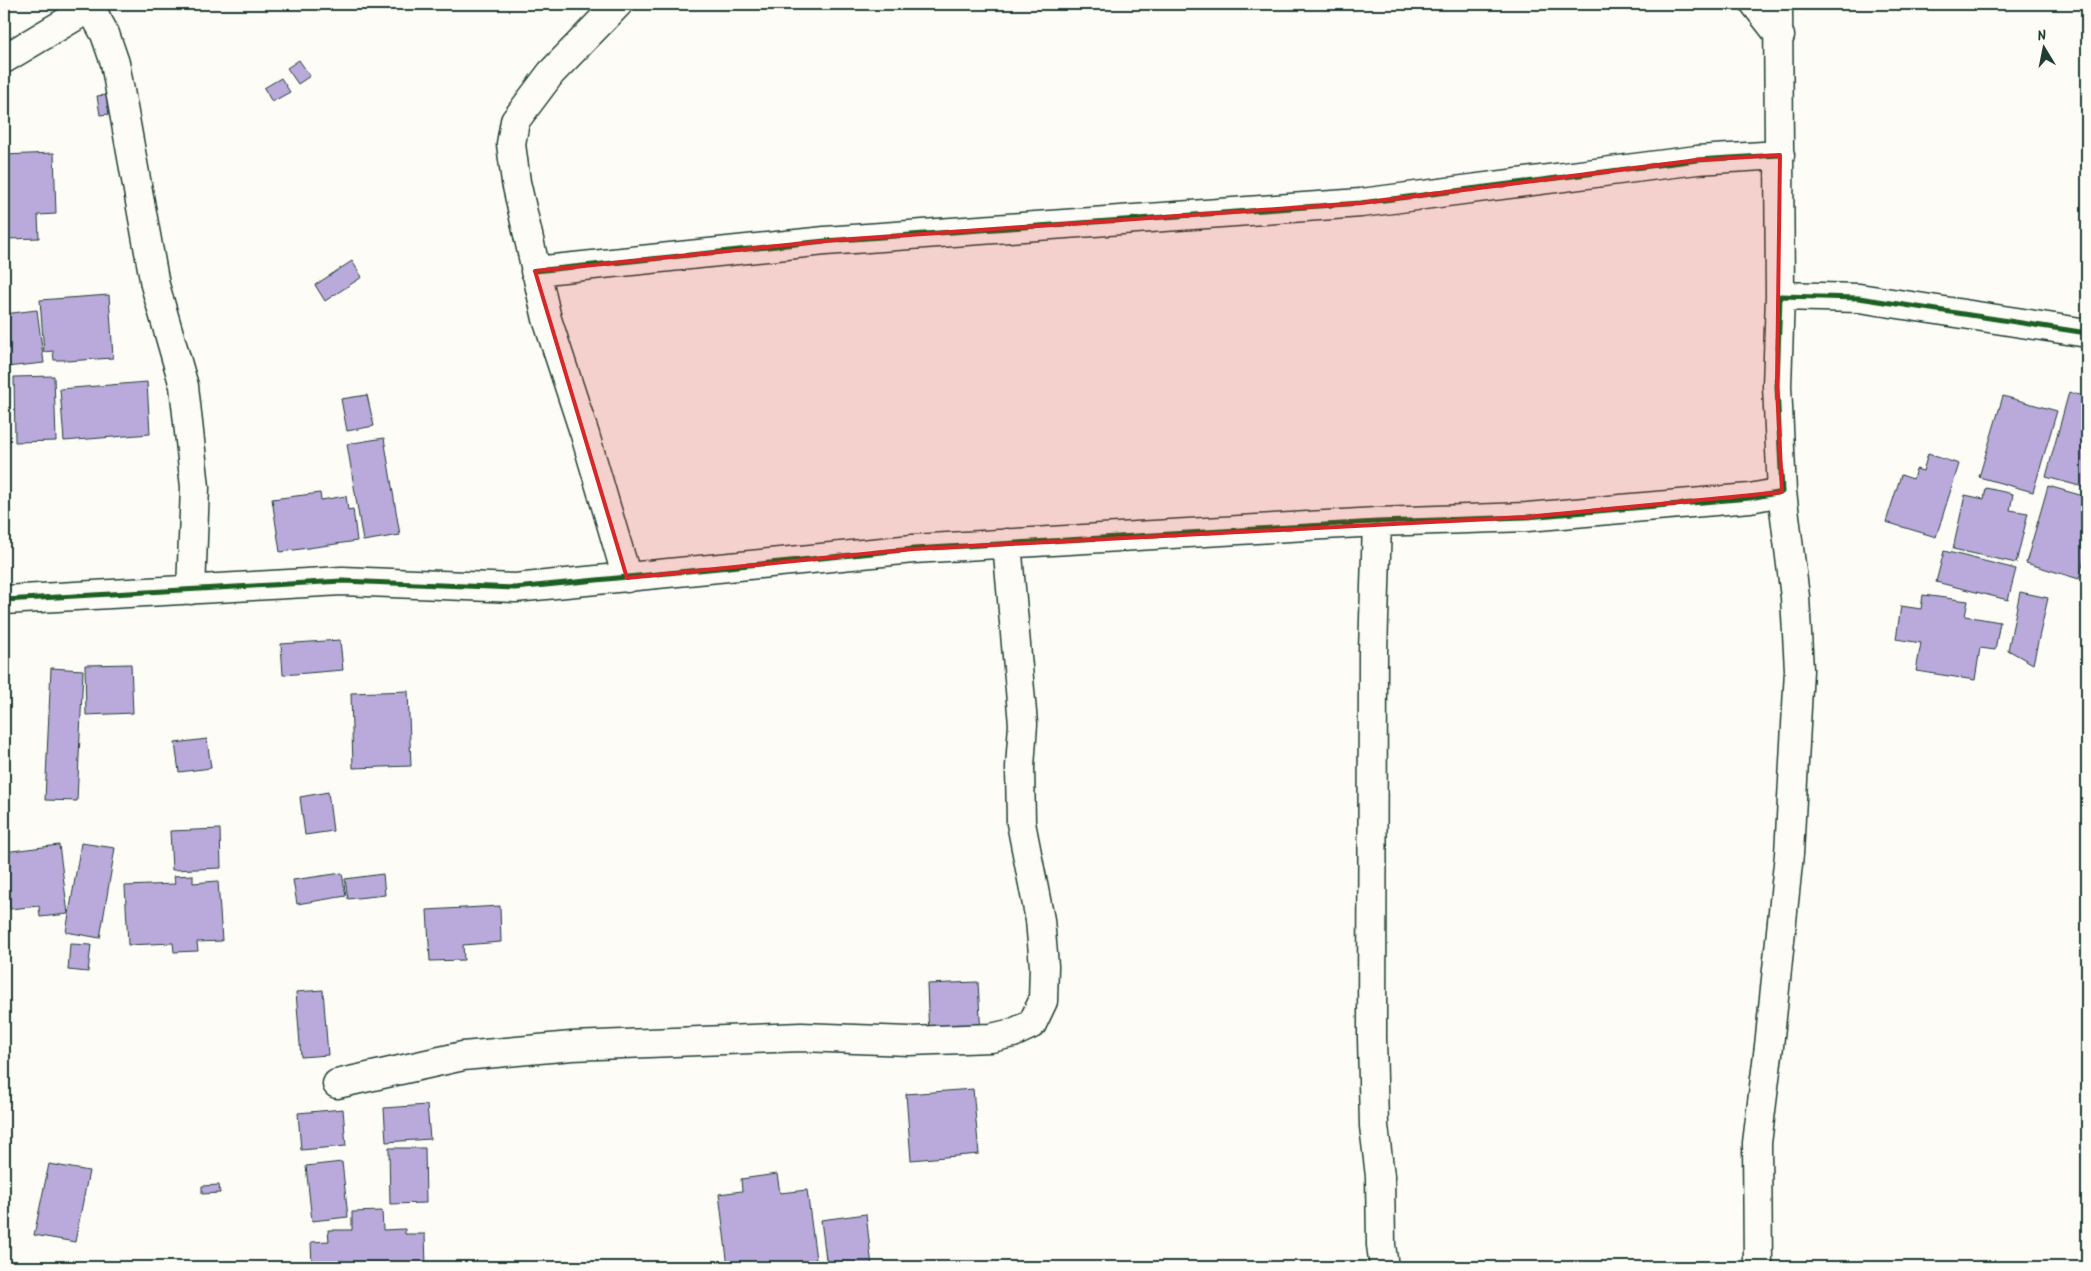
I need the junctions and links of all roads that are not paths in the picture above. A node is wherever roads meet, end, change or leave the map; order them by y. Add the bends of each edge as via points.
1 (618, 4) edge
2 (1755, 4) edge
3 (1778, 4) edge
4 (93, 5) edge
5 (1780, 36) junction
6 (4, 59) edge
7 (1780, 155) junction
8 (535, 271) junction
9 (1780, 296) junction
10 (2087, 332) edge
11 (1782, 492) junction
12 (1377, 522) junction
13 (1007, 543) junction
14 (627, 578) junction
15 (191, 590) junction
16 (4, 600) edge
17 (337, 1084) dead end
18 (1384, 1267) edge
19 (1758, 1267) edge

1 - 8 street via 551,73 515,121 511,144 516,182
2 - 5 street
3 - 5 street
4 - 6 street
4 - 15 street via 115,63 155,284 184,386 195,487
5 - 7 street
7 - 8 street via 1697,160 1361,203 825,241
7 - 9 street
8 - 14 street via 546,319 585,435
9 - 10 street via 1859,298
9 - 11 street via 1777,386
11 - 12 street via 1750,498 1527,517
11 - 19 street via 1795,597 1799,670 1790,854 1770,1046 1756,1143
12 - 13 street
12 - 18 street via 1373,652 1372,1037 1374,1126
13 - 14 street via 913,549
13 - 17 street via 1023,724 1020,767 1022,823 1040,920 1044,966 1043,1000 1032,1024 991,1038 909,1041 801,1037 572,1046 463,1056
14 - 15 street via 515,588 342,581
15 - 16 street

